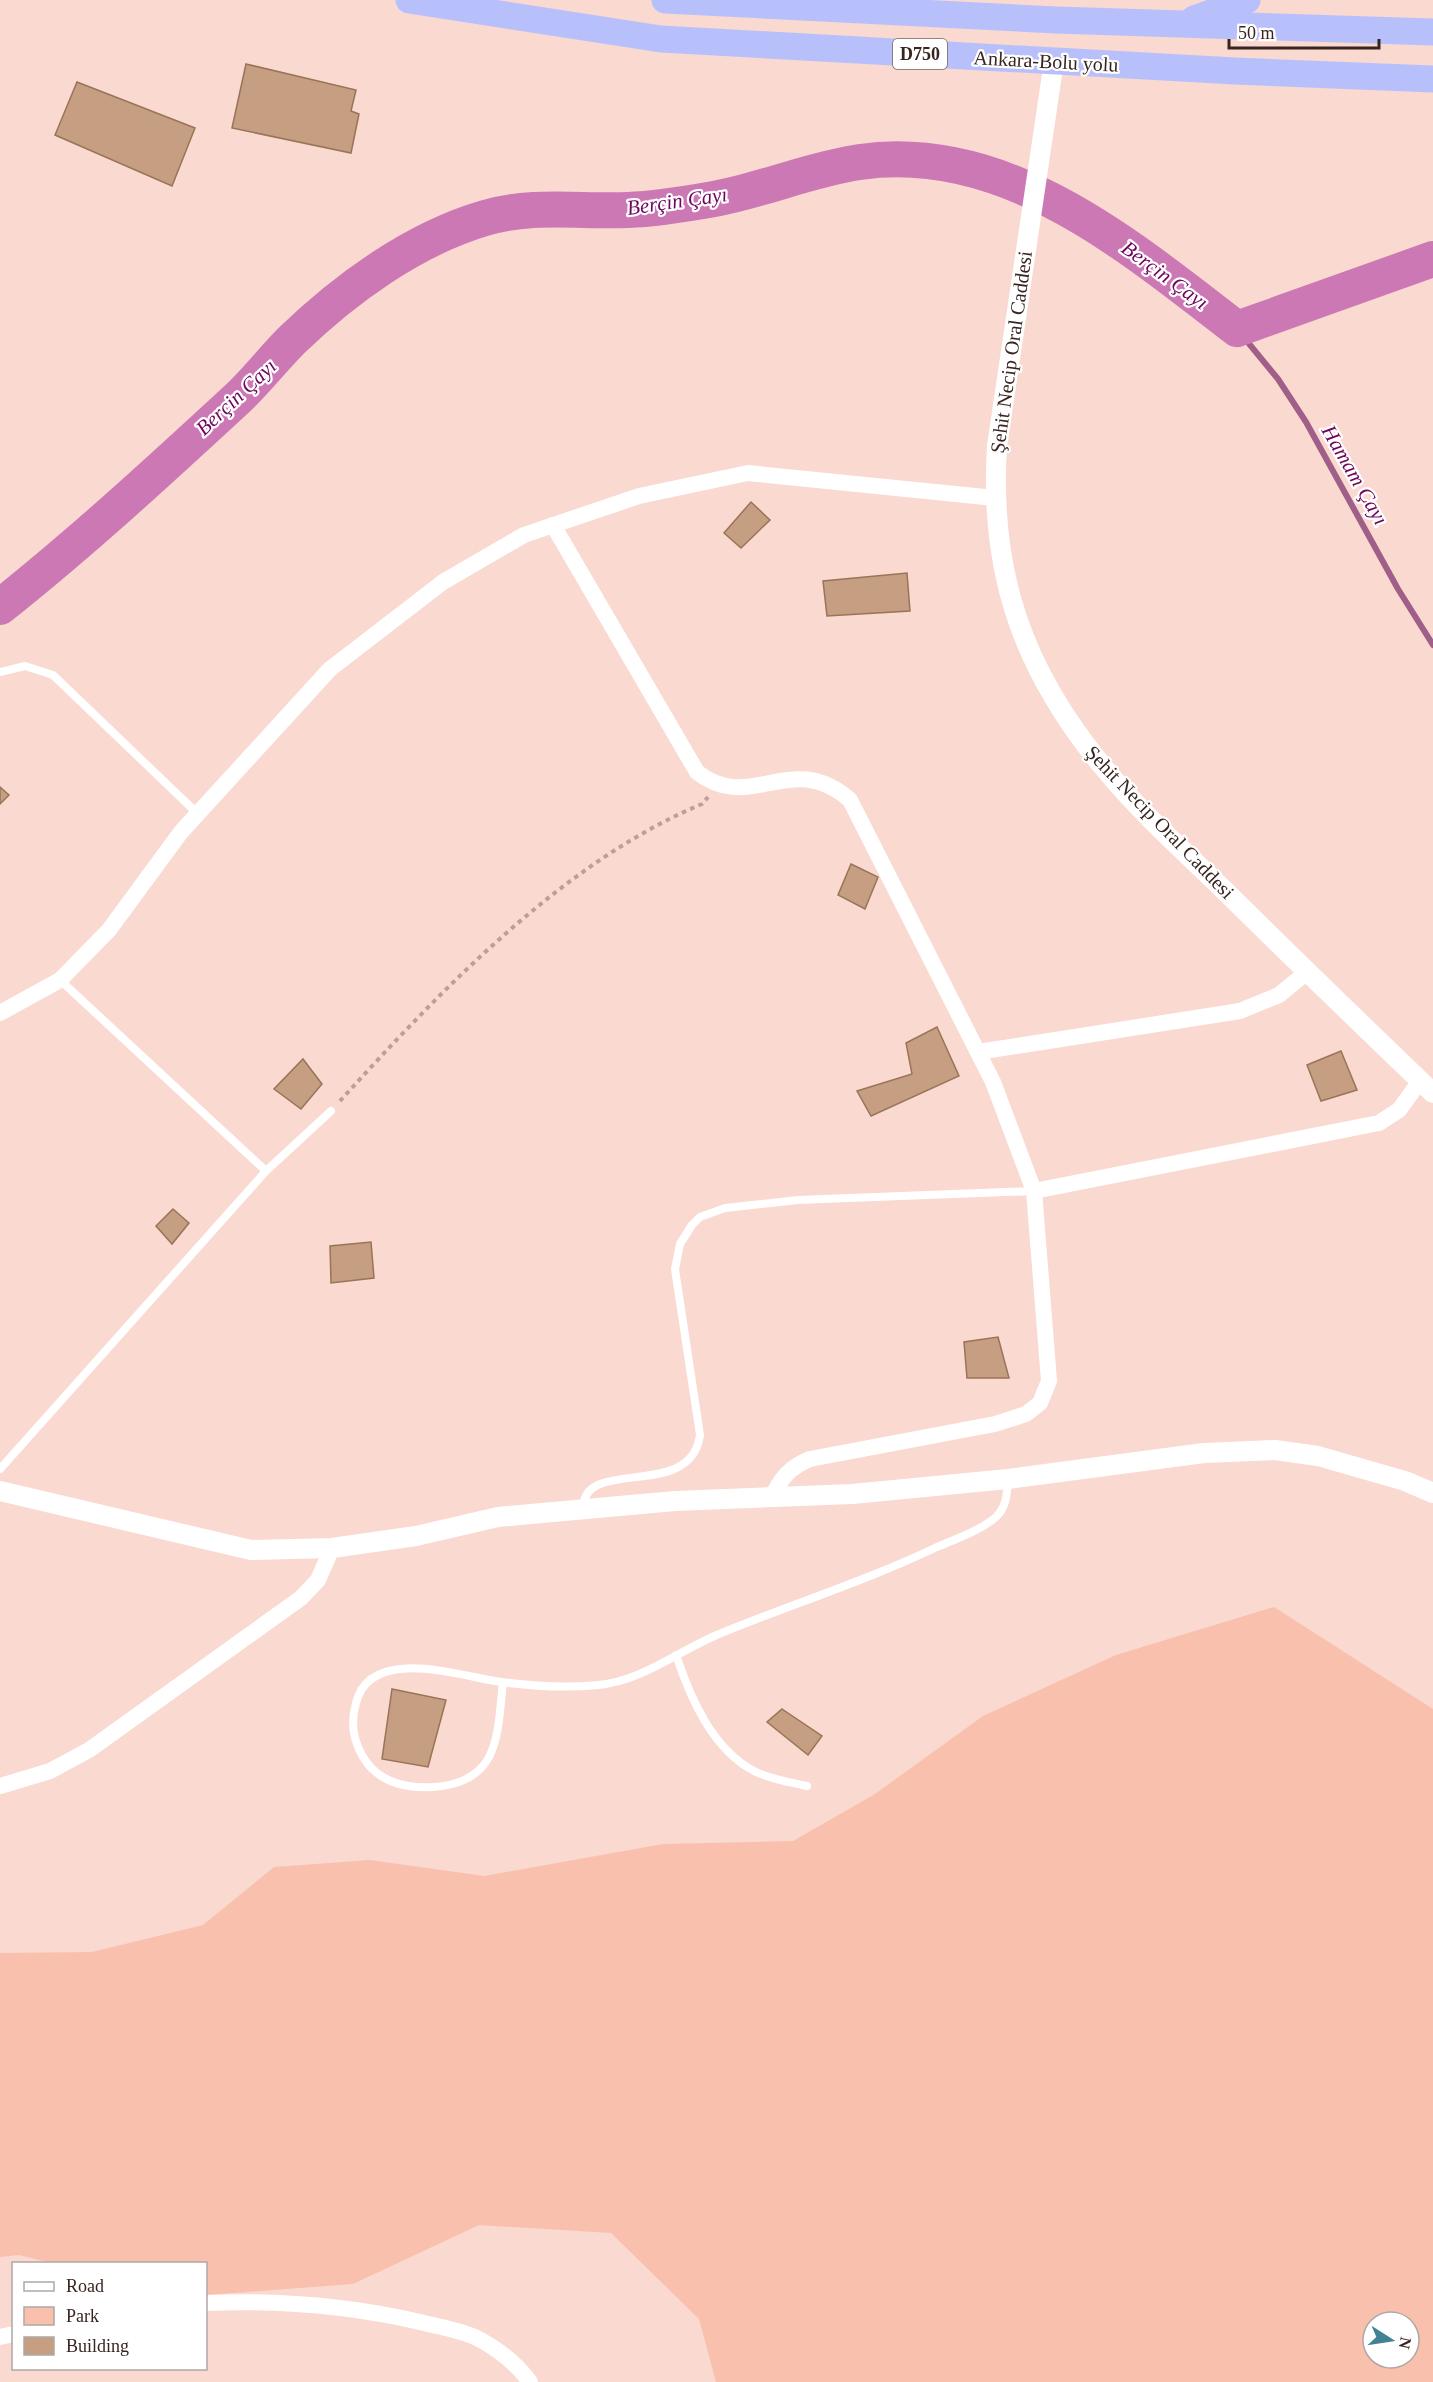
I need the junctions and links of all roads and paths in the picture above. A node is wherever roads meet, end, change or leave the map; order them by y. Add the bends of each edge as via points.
1 (410, 0) edge
2 (665, 0) edge
3 (1232, 2) edge
4 (482, 6) edge
5 (1180, 24) junction
6 (1433, 33) edge
7 (1054, 61) junction
8 (1433, 79) edge
9 (995, 498) junction
10 (553, 525) junction
11 (0, 672) edge
12 (718, 784) junction
13 (198, 814) junction
14 (1307, 972) junction
15 (60, 980) junction
16 (0, 1013) edge
17 (978, 1052) junction
18 (1426, 1087) edge
19 (331, 1111) joint
20 (266, 1171) junction
21 (1034, 1191) junction
22 (0, 1469) edge
23 (1008, 1479) junction
24 (0, 1491) edge
25 (1433, 1493) edge
26 (772, 1497) junction
27 (583, 1509) junction
28 (332, 1548) junction
29 (676, 1655) junction
30 (503, 1682) junction
31 (0, 1786) edge
32 (807, 1786) dead end
33 (207, 2302) edge
34 (530, 2382) edge

1 - 4 highway, Ankara-Bolu yolu / D750
2 - 5 highway, D750
3 - 5 highway
4 - 7 highway, Ankara-Bolu yolu / D750 via 661,39
5 - 6 highway, D750
7 - 8 highway, Ankara-Bolu yolu / D750
7 - 9 street, Şehit Necip Oral Caddesi via 1000,418
9 - 10 street via 748,473 639,496
9 - 14 street, Şehit Necip Oral Caddesi via 999,550 1014,608 1030,651 1065,715 1138,805
10 - 12 street via 697,771
10 - 13 street via 524,535 443,582 330,669
11 - 13 lane via 25,666 53,675
12 - 17 street via 738,788 807,778 831,786 850,800
12 - 19 path via 702,804 633,837 563,888 413,1021
13 - 15 street via 109,930
14 - 17 street via 1279,995 1240,1011
14 - 18 street, Şehit Necip Oral Caddesi
15 - 16 street
15 - 20 lane
17 - 21 street
18 - 21 street via 1379,1123
19 - 20 lane
20 - 22 lane
21 - 26 street via 1048,1381 1040,1403 1026,1414 995,1424 810,1459 789,1470
21 - 27 lane via 798,1200 725,1208 700,1217 680,1244 675,1269 700,1435 696,1451 674,1471 603,1484 585,1497
23 - 25 street via 1204,1453 1275,1450 1318,1456
23 - 26 street via 852,1494
23 - 29 lane via 1005,1503 994,1519 858,1583 722,1632
24 - 28 street via 251,1550
26 - 27 street
27 - 28 street via 498,1517 416,1536
28 - 31 street via 318,1580 301,1598 89,1750 50,1771
29 - 30 lane via 635,1676 600,1685
29 - 32 lane via 695,1703 734,1756 764,1776
30 - 30 lane via 420,1669 397,1668 373,1676 359,1690 354,1709 354,1735 364,1761 378,1775 403,1787 457,1784 478,1771 489,1757
33 - 34 street via 331,2307 458,2331 492,2347

